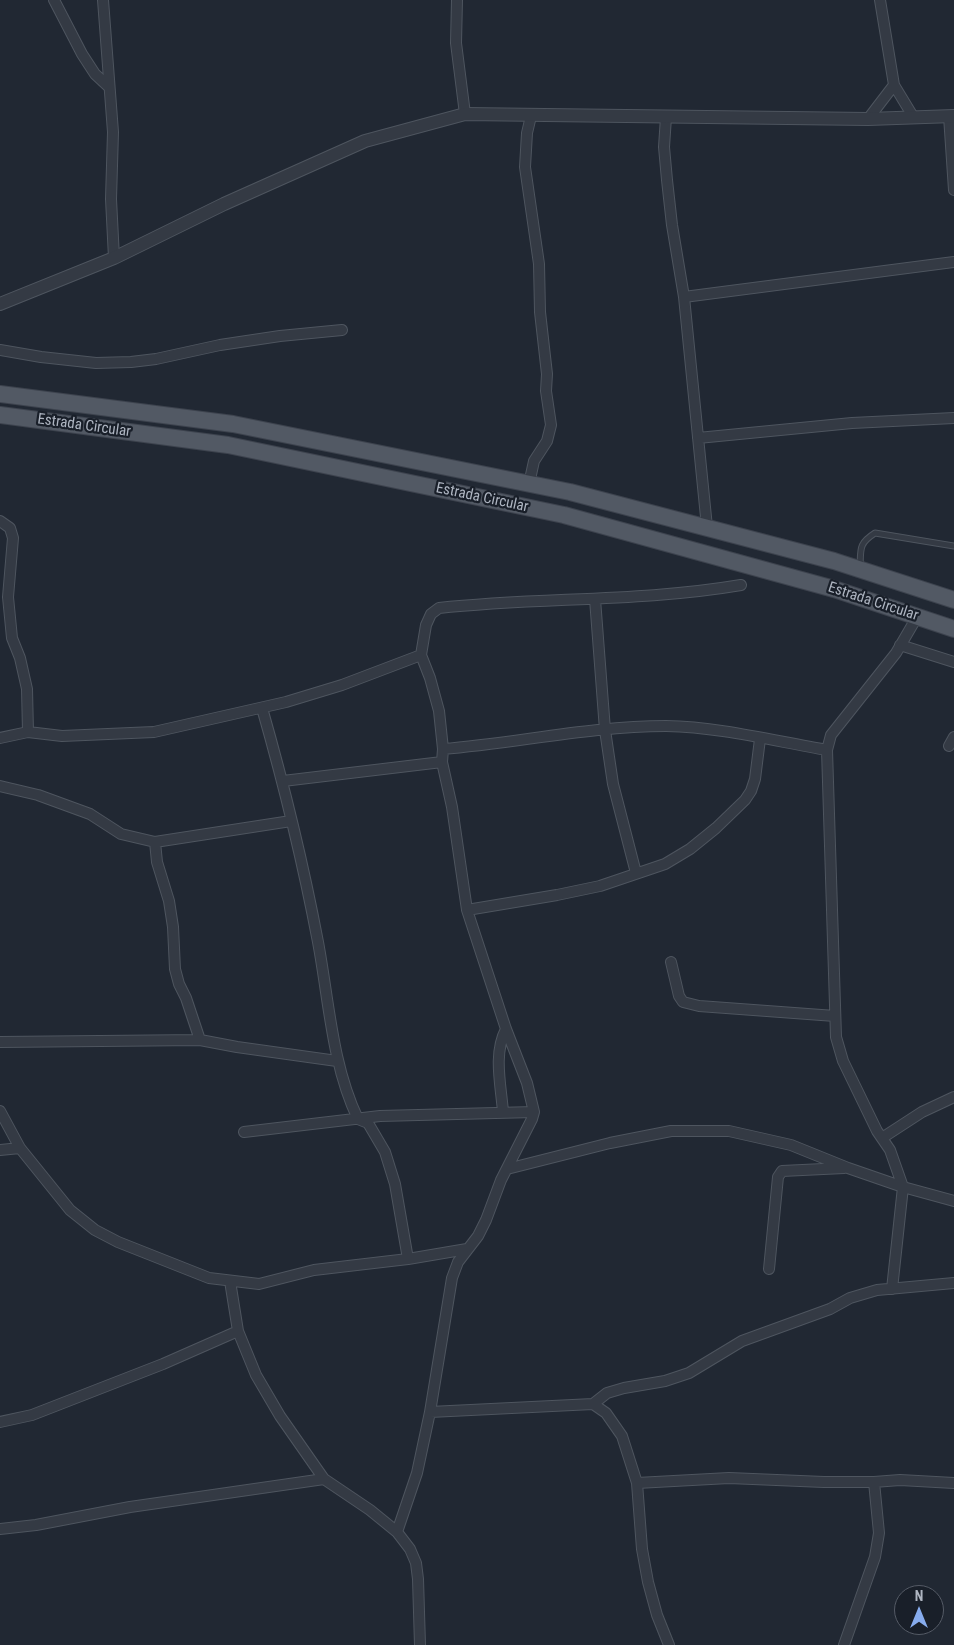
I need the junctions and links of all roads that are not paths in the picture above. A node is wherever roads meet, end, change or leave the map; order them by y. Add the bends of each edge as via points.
1 (54, 0) edge
2 (103, 0) edge
3 (457, 0) edge
4 (880, 0) edge
5 (894, 85) junction
6 (109, 87) junction
7 (465, 114) junction
8 (532, 116) junction
9 (952, 116) edge
10 (666, 117) junction
11 (914, 118) junction
12 (868, 119) junction
13 (954, 190) edge
14 (114, 258) junction
15 (954, 262) edge
16 (684, 297) junction
17 (0, 304) edge
18 (342, 330) dead end
19 (0, 350) edge
20 (0, 394) edge
21 (0, 415) edge
22 (954, 418) edge
23 (698, 438) junction
24 (529, 484) junction
25 (0, 521) edge
26 (707, 527) junction
27 (954, 546) edge
28 (860, 570) junction
29 (741, 585) dead end
30 (595, 599) junction
31 (954, 600) edge
32 (917, 616) junction
33 (954, 629) edge
34 (900, 646) junction
35 (421, 655) junction
36 (954, 662) edge
37 (262, 708) junction
38 (605, 730) junction
39 (28, 732) junction
40 (0, 738) edge
41 (760, 739) junction
42 (443, 749) junction
43 (827, 750) junction
44 (442, 762) junction
45 (283, 781) junction
46 (0, 786) edge
47 (291, 821) junction
48 (155, 842) junction
49 (636, 873) junction
50 (467, 910) junction
51 (671, 962) dead end
52 (835, 1016) junction
53 (506, 1029) junction
54 (200, 1040) junction
55 (0, 1042) edge
56 (337, 1060) junction
57 (954, 1097) edge
58 (0, 1111) edge
59 (503, 1112) junction
60 (534, 1112) junction
61 (358, 1119) junction
62 (244, 1132) dead end
63 (882, 1138) junction
64 (20, 1148) junction
65 (0, 1150) edge
66 (848, 1168) junction
67 (506, 1169) junction
68 (903, 1187) junction
69 (954, 1201) edge
70 (467, 1249) junction
71 (408, 1259) junction
72 (769, 1269) dead end
73 (230, 1281) junction
74 (954, 1283) edge
75 (892, 1289) junction
76 (238, 1331) junction
77 (593, 1404) junction
78 (430, 1412) junction
79 (0, 1422) edge
80 (324, 1479) junction
81 (874, 1482) junction
82 (637, 1483) junction
83 (954, 1483) edge
84 (0, 1529) edge
85 (398, 1532) junction
86 (420, 1645) edge
87 (668, 1645) edge
88 (844, 1645) edge

1 - 6 street via 82,54 95,74
2 - 6 street
3 - 7 street via 456,43
4 - 5 street
5 - 11 street
5 - 12 street
6 - 14 street via 113,132 111,199
7 - 8 street
7 - 14 street via 365,141
8 - 10 street
8 - 24 street via 527,133 526,168 539,264 540,312 551,425 547,441 534,461
9 - 11 street
9 - 13 street
10 - 12 street
10 - 16 street via 667,180
11 - 12 street
14 - 17 street
15 - 16 street
16 - 23 street
18 - 19 street via 220,345 131,362 96,363
20 - 24 main road, Estrada Circular via 233,424
21 - 32 main road, Estrada Circular via 228,445 564,516 834,588
22 - 23 street
23 - 26 street
24 - 26 main road, Estrada Circular
25 - 39 street via 10,528 13,538 8,597 12,638 27,689
26 - 28 main road, Estrada Circular
27 - 28 lane via 875,533 861,546
28 - 31 main road, Estrada Circular
29 - 30 street via 701,592
30 - 35 street via 439,608 431,614 426,625
30 - 38 street
32 - 33 main road, Estrada Circular
32 - 34 street
34 - 36 street
34 - 43 street via 831,735
35 - 37 street via 342,685
35 - 42 street via 439,711
37 - 39 street via 154,732 62,736
37 - 45 street
38 - 41 street via 664,726 700,728
38 - 42 street
38 - 49 street via 613,784
39 - 40 street
41 - 43 street
41 - 49 street via 755,779 745,800 690,849 665,864
42 - 44 street
43 - 52 street
44 - 45 street
44 - 50 street via 452,806
45 - 47 street
46 - 48 street via 38,795 90,814 121,834
47 - 48 street
47 - 56 street via 307,886
48 - 54 street via 157,862 169,901 178,984
49 - 50 street via 600,886
50 - 53 street
51 - 52 street via 678,996 684,1002 699,1006
52 - 63 street via 836,1037 843,1061
53 - 59 street via 498,1057
53 - 60 street via 527,1083
54 - 55 street
54 - 56 street
56 - 61 street
57 - 63 street via 922,1112
58 - 64 street
59 - 60 street
59 - 61 street
60 - 67 street
61 - 62 street
61 - 71 street via 368,1123 385,1152 395,1184
63 - 68 street via 890,1150
64 - 65 street
64 - 73 street via 70,1210 95,1230 187,1270
66 - 67 street via 791,1145 729,1131 671,1131
66 - 68 street
66 - 72 street via 782,1171 776,1188
67 - 70 street via 486,1220
68 - 69 street
68 - 75 street
70 - 71 street
70 - 78 street via 452,1278
71 - 73 street via 314,1270 259,1284
73 - 76 street
74 - 75 street
75 - 77 street via 850,1298 830,1309 742,1341 689,1373 607,1393
76 - 79 street via 32,1415
76 - 80 street via 256,1375
77 - 78 street
77 - 82 street via 606,1413 622,1436
78 - 85 street via 417,1473
80 - 84 street
80 - 85 street
81 - 82 street via 729,1478
81 - 83 street
81 - 88 street via 879,1534 875,1557
82 - 87 street via 648,1582
85 - 86 street via 416,1563

